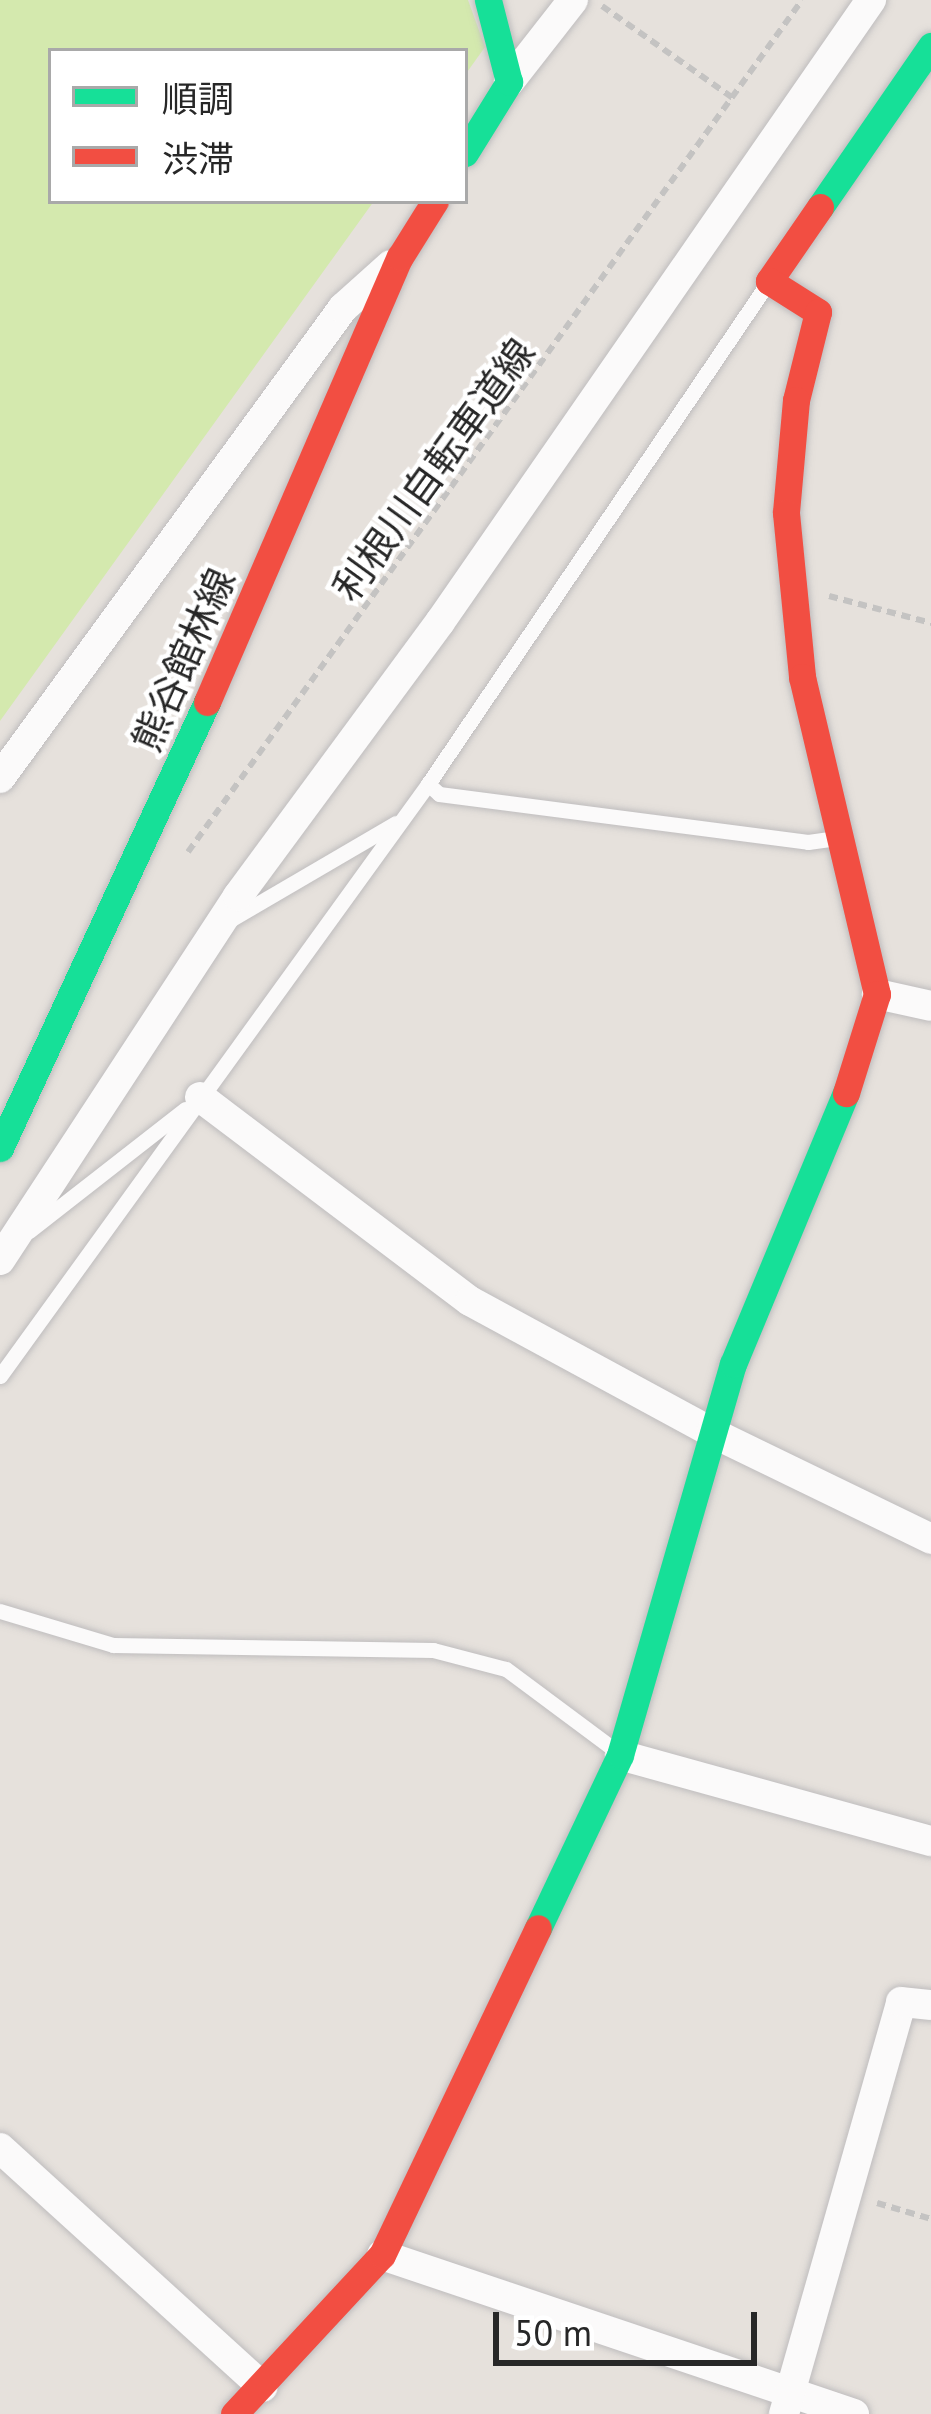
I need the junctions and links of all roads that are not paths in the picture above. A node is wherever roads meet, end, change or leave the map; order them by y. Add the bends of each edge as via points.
1 (488, 0) edge
2 (573, 0) edge
3 (872, 0) edge
4 (931, 46) edge
5 (509, 82) junction
6 (468, 148) edge
7 (433, 204) edge
8 (400, 257) junction
9 (769, 281) junction
10 (0, 778) edge
11 (428, 784) junction
12 (402, 819) junction
13 (842, 838) junction
14 (217, 927) junction
15 (877, 994) junction
16 (931, 1006) edge
17 (200, 1097) junction
18 (0, 1148) edge
19 (4, 1254) edge
20 (0, 1376) edge
21 (711, 1432) junction
22 (931, 1539) edge
23 (0, 1611) edge
24 (620, 1755) junction
25 (931, 1841) edge
26 (931, 2005) edge
27 (0, 2148) edge
28 (382, 2255) junction
29 (263, 2387) junction
30 (786, 2402) edge
31 (234, 2414) edge
32 (854, 2414) edge

1 - 5 street
2 - 5 street
3 - 14 street via 440,622
4 - 9 street
5 - 6 street
7 - 8 street, 熊谷館林線
8 - 10 street via 343,308
8 - 18 street, 熊谷館林線 via 128,886
9 - 11 lane
9 - 13 street via 818,312 793,434 791,586 802,677
11 - 12 lane
11 - 13 lane via 439,794 808,842
12 - 14 lane
12 - 17 lane
13 - 15 street
14 - 19 street
15 - 16 street
15 - 21 street via 843,1105
17 - 19 lane
17 - 20 lane
17 - 21 street via 470,1301
21 - 22 street
21 - 24 street
23 - 24 lane via 113,1645 433,1650 506,1669
24 - 25 street
24 - 28 street
26 - 30 street via 901,2002
27 - 29 street
28 - 29 street
28 - 30 street
29 - 31 street
30 - 32 street

